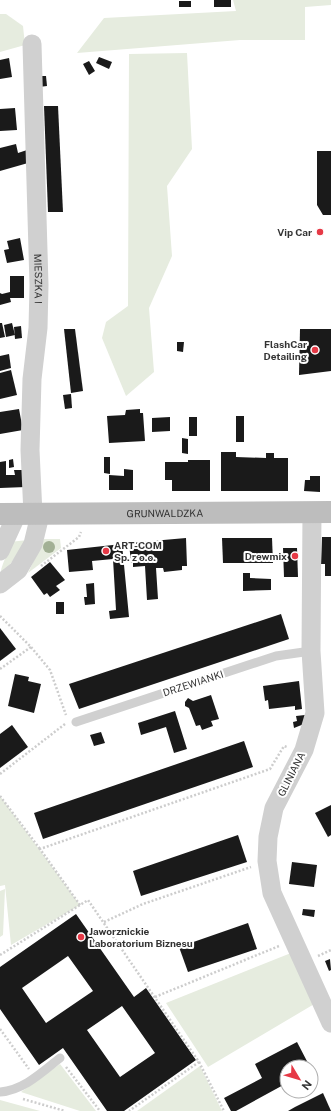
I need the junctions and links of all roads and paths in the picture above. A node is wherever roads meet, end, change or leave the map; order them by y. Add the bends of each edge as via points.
1 (32, 44) dead end
2 (321, 512) edge
3 (22, 514) edge
4 (84, 526) dead end
5 (0, 551) edge
6 (39, 568) dead end
7 (0, 584) edge
8 (0, 616) edge
9 (31, 647) junction
10 (311, 651) junction
11 (0, 669) edge
12 (323, 712) edge
13 (76, 722) dead end
14 (304, 750) junction
15 (0, 774) edge
16 (0, 796) edge
17 (40, 849) junction
18 (267, 861) junction
19 (80, 905) junction
20 (104, 922) junction
21 (293, 941) junction
22 (0, 955) edge
23 (155, 998) junction
24 (331, 1023) edge
25 (0, 1029) edge
26 (62, 1061) joint
27 (199, 1062) junction
28 (35, 1078) junction
29 (0, 1092) edge
30 (65, 1111) edge
31 (100, 1111) edge
32 (129, 1111) edge
33 (224, 1111) edge

1 - 3 street, MIESZKA I via 40,284 32,380 30,450
2 - 3 street, GRUNWALDZKA
2 - 10 street, GLINIANA
3 - 5 street
3 - 7 street via 33,544 18,570
4 - 6 path via 79,537
8 - 9 path
9 - 11 path
9 - 15 path via 50,670 68,721
10 - 12 street, GLINIANA
10 - 13 lane, DRZEWIANKI via 276,656
12 - 14 street, GLINIANA
14 - 17 path via 295,751 284,746 270,769
14 - 18 street, GLINIANA via 274,808 268,837
16 - 17 path
17 - 19 path
18 - 20 path via 143,904
18 - 21 street, GLINIANA via 272,893
19 - 20 path via 88,900
19 - 22 path
20 - 23 path
21 - 23 path
21 - 24 street, GLINIANA
23 - 27 path
25 - 28 path
26 - 28 lane
26 - 31 path
27 - 32 path
27 - 33 path
28 - 29 lane via 13,1090
29 - 30 path

